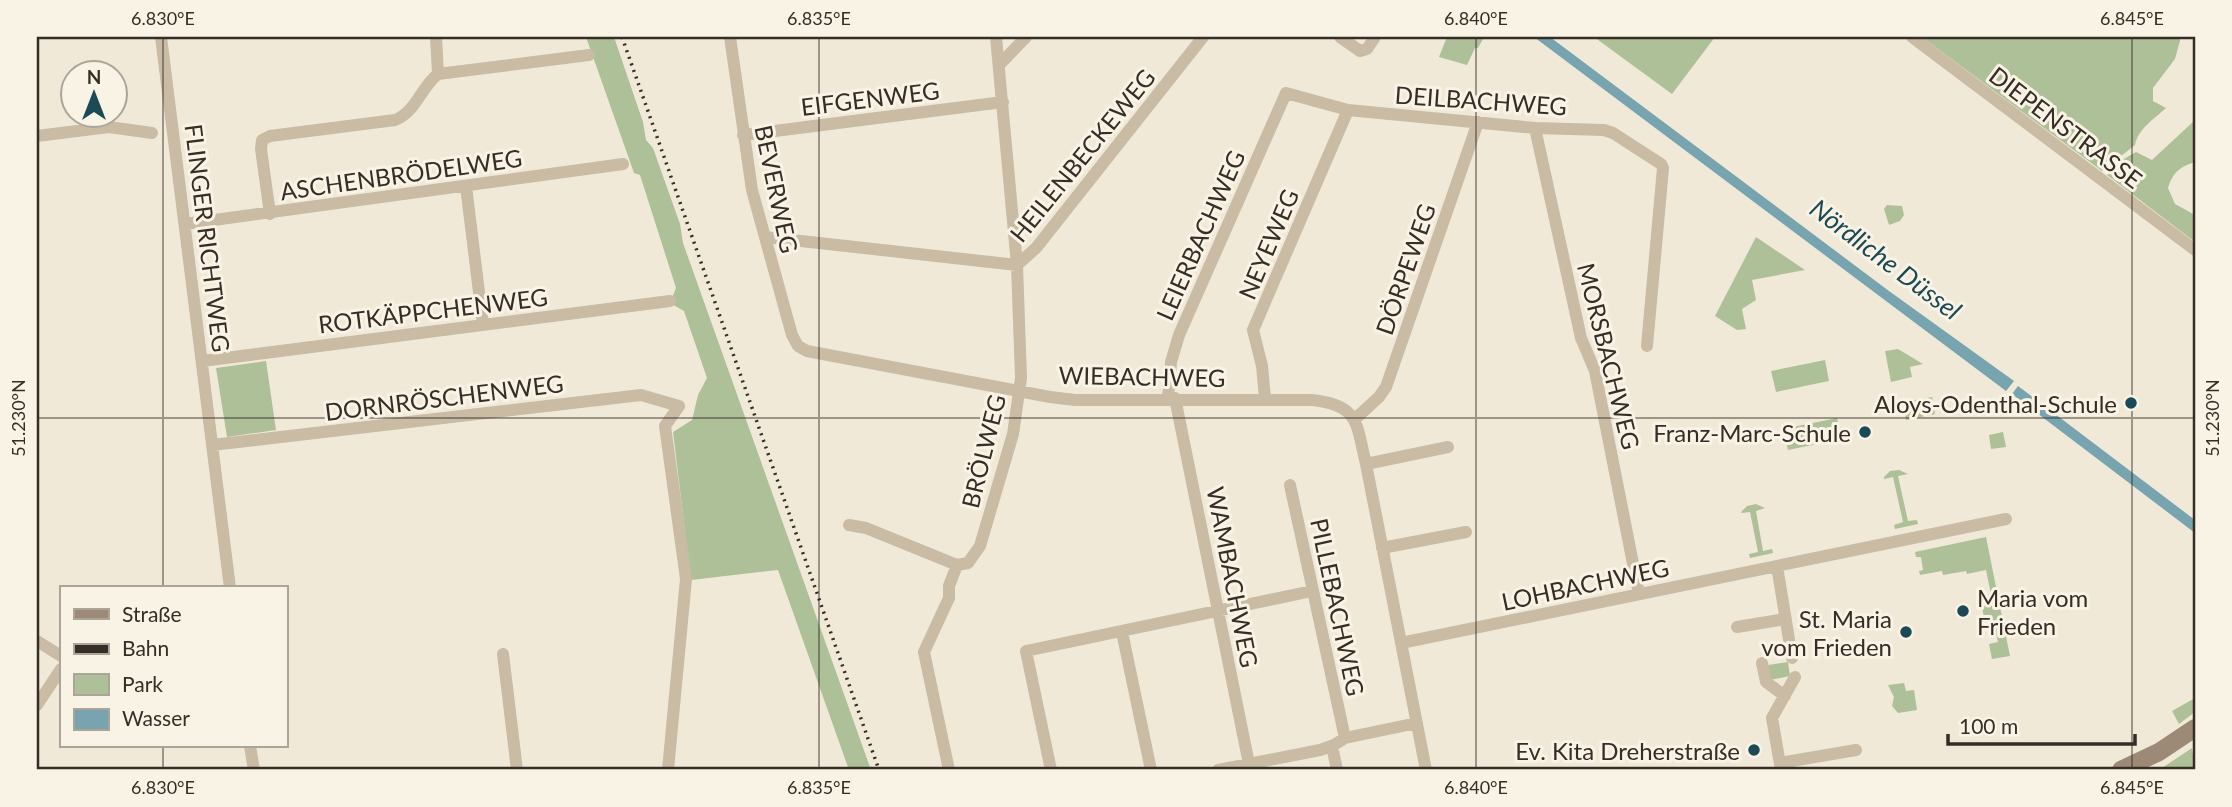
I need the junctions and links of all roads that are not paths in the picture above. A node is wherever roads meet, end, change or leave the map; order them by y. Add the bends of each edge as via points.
1 (161, 37) edge
2 (436, 37) edge
3 (730, 37) edge
4 (996, 37) edge
5 (1026, 37) edge
6 (1203, 37) edge
7 (1340, 37) edge
8 (1912, 37) edge
9 (1375, 38) edge
10 (589, 55) dead end
11 (1000, 64) junction
12 (438, 74) junction
13 (1286, 93) joint
14 (1003, 102) junction
15 (1348, 110) junction
16 (1478, 122) junction
17 (1535, 128) junction
18 (152, 133) dead end
19 (743, 135) junction
20 (37, 136) edge
21 (623, 164) dead end
22 (466, 186) junction
23 (270, 214) junction
24 (185, 224) junction
25 (765, 237) junction
26 (2195, 250) edge
27 (1017, 265) junction
28 (670, 301) dead end
29 (482, 324) junction
30 (798, 346) joint
31 (1647, 346) dead end
32 (202, 361) junction
33 (1020, 392) junction
34 (1172, 398) junction
35 (1265, 398) junction
36 (1355, 419) junction
37 (212, 445) junction
38 (1448, 447) dead end
39 (1366, 464) junction
40 (1290, 485) dead end
41 (2006, 519) dead end
42 (849, 525) dead end
43 (1466, 532) dead end
44 (1382, 548) junction
45 (957, 565) junction
46 (1777, 566) junction
47 (230, 586) edge
48 (1312, 591) junction
49 (1639, 594) junction
50 (1218, 610) junction
51 (1785, 619) junction
52 (1737, 627) dead end
53 (1122, 632) junction
54 (37, 641) edge
55 (1401, 643) junction
56 (503, 654) dead end
57 (60, 655) edge
58 (1792, 659) dead end
59 (1762, 663) dead end
60 (60, 670) edge
61 (1795, 677) dead end
62 (1785, 696) junction
63 (37, 705) edge
64 (1418, 723) junction
65 (2195, 728) edge
66 (1345, 738) junction
67 (1332, 746) junction
68 (250, 748) edge
69 (1856, 750) dead end
70 (1249, 764) junction
71 (1780, 767) edge
72 (1232, 769) edge
73 (254, 770) edge
74 (517, 770) edge
75 (668, 770) edge
76 (949, 770) edge
77 (1051, 770) edge
78 (1151, 770) edge
79 (1218, 770) edge
80 (1337, 770) edge
81 (1426, 770) edge
82 (2121, 770) edge

1 - 24 street, FLINGER RICHTWEG
2 - 12 street
3 - 19 street, BEVERWEG
4 - 11 street, BRÖLWEG
5 - 11 street
6 - 27 street, HEILENBECKEWEG via 1036,248
7 - 9 street via 1360,51
8 - 26 street, DIEPENSTRASSE
10 - 12 street
11 - 14 street, BRÖLWEG
12 - 23 street via 410,110 395,120 262,140
13 - 15 street, DEILBACHWEG
13 - 34 street, LEIERBACHWEG via 1179,335 1171,362
14 - 19 street, EIFGENWEG
14 - 27 street, BRÖLWEG
15 - 16 street, DEILBACHWEG
15 - 35 street, NEYEWEG via 1253,330
16 - 17 street, DEILBACHWEG
16 - 36 street, DÖRPEWEG via 1386,387
17 - 31 street, DEILBACHWEG via 1609,131 1661,164
17 - 49 street, MORSBACHWEG via 1581,338 1595,371
18 - 20 street via 108,127
19 - 25 street, BEVERWEG
21 - 22 street, ASCHENBRÖDELWEG
22 - 23 street, ASCHENBRÖDELWEG
22 - 29 street
23 - 24 street, ASCHENBRÖDELWEG
24 - 32 street, FLINGER RICHTWEG
25 - 27 street
25 - 30 street, BEVERWEG
27 - 33 street, BRÖLWEG
28 - 29 street, ROTKÄPPCHENWEG
29 - 32 street, ROTKÄPPCHENWEG
30 - 33 street, WIEBACHWEG
32 - 37 street, FLINGER RICHTWEG
33 - 34 street, WIEBACHWEG via 1075,400
33 - 45 street, BRÖLWEG via 1013,434 980,546 968,563
34 - 35 street, WIEBACHWEG
34 - 50 street, WAMBACHWEG
35 - 36 street, WIEBACHWEG via 1334,402
36 - 39 street
37 - 47 street, FLINGER RICHTWEG
37 - 75 street, DORNRÖSCHENWEG via 641,395 679,406 666,426 686,579
38 - 39 street
39 - 44 street
40 - 48 street, PILLEBACHWEG
41 - 46 street, LOHBACHWEG
42 - 45 street
43 - 44 street
44 - 55 street
45 - 76 street via 949,598 925,652
46 - 49 street, LOHBACHWEG
46 - 51 street
48 - 50 street
48 - 66 street, PILLEBACHWEG
49 - 55 street, LOHBACHWEG
50 - 53 street
50 - 70 street, WAMBACHWEG
51 - 52 street
51 - 58 street
53 - 77 street via 1026,651
53 - 78 street
54 - 57 street
55 - 64 street
56 - 74 street
59 - 62 street via 1766,682
60 - 63 street
61 - 62 street
62 - 71 street via 1772,718
64 - 66 street
64 - 81 street
65 - 82 main road
66 - 67 street
67 - 70 street
67 - 80 street
68 - 73 street
69 - 71 street
70 - 72 street
72 - 79 street

